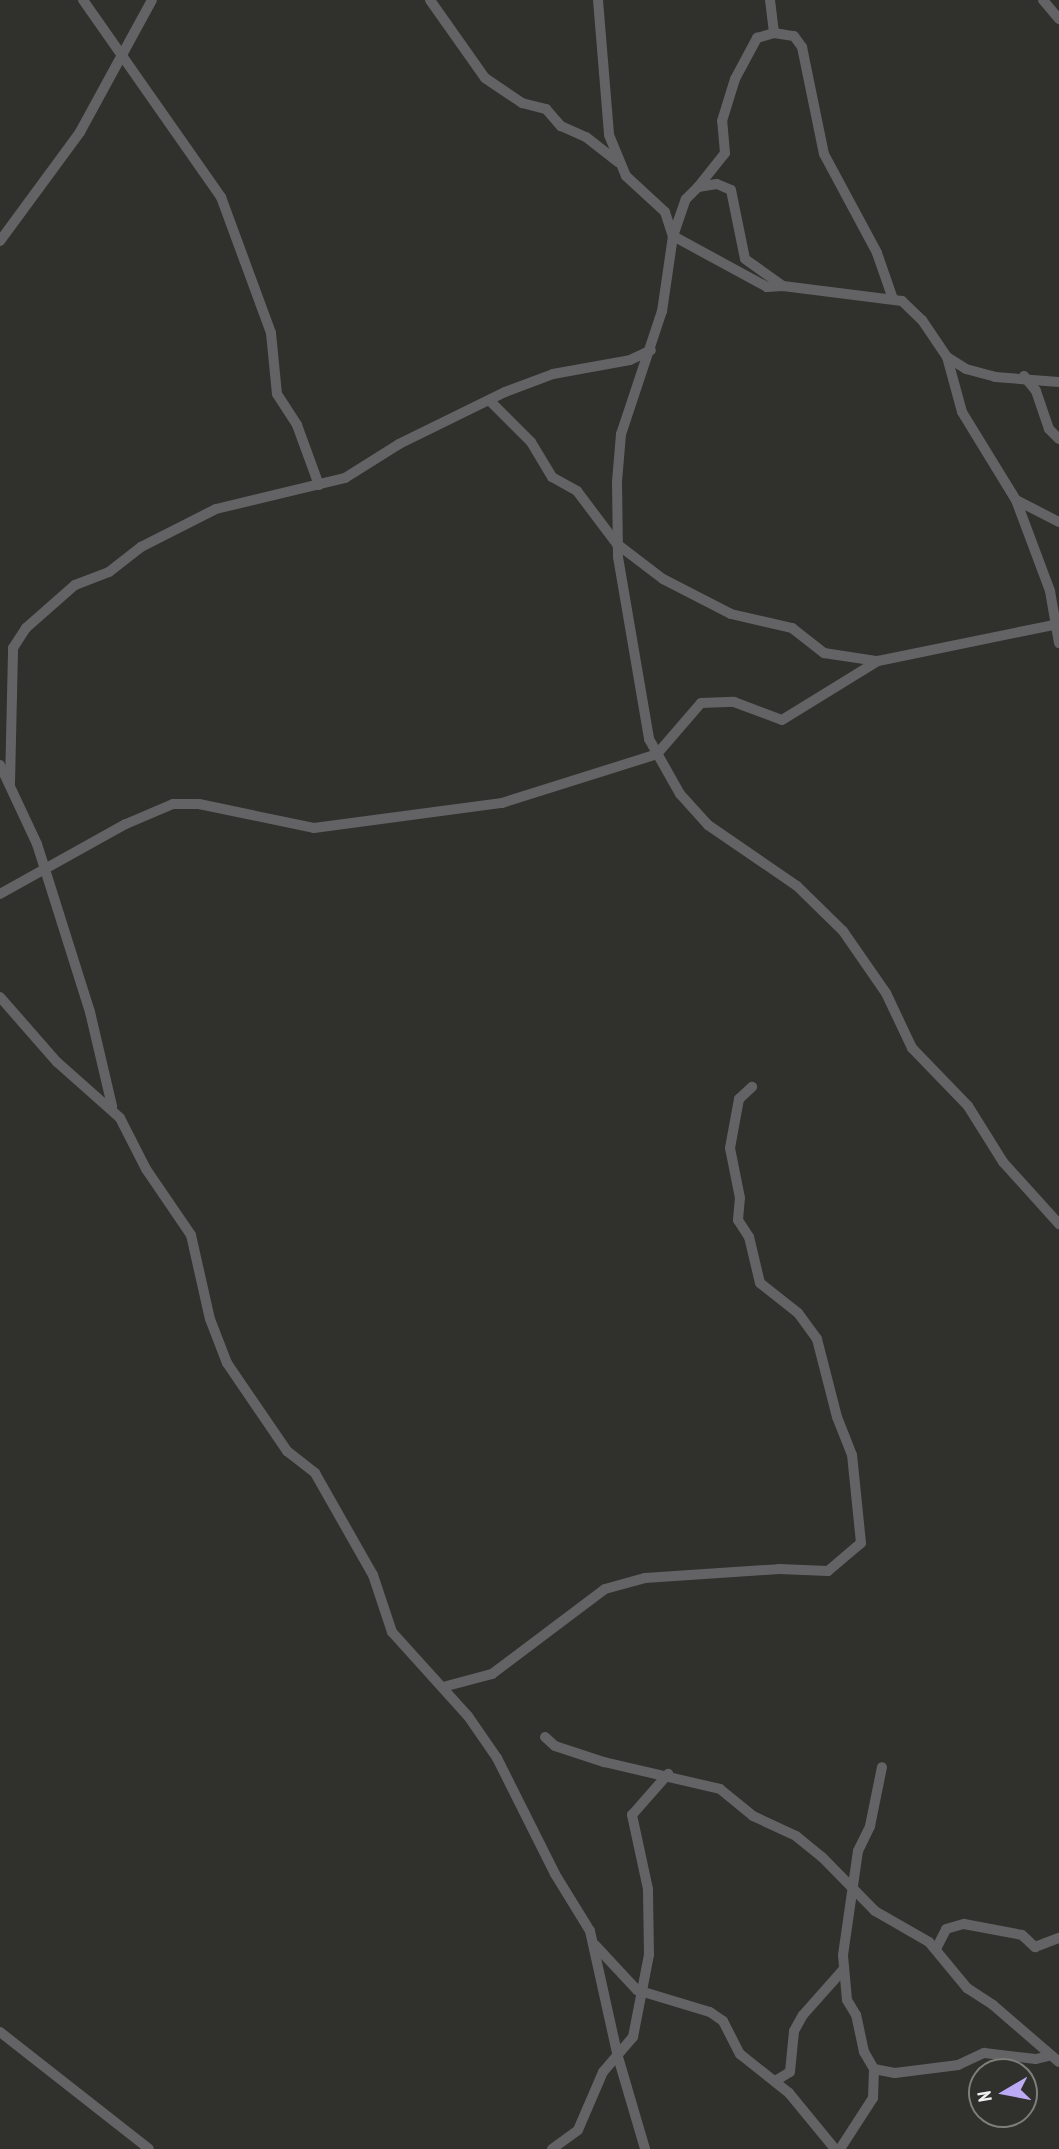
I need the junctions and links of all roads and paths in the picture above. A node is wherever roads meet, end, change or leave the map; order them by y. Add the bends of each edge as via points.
1 (83, 0) edge
2 (152, 0) edge
3 (430, 0) edge
4 (598, 0) edge
5 (770, 0) edge
6 (1043, 0) edge
7 (1059, 19) edge
8 (774, 33) junction
9 (124, 53) junction
10 (618, 162) junction
11 (698, 187) junction
12 (673, 236) junction
13 (0, 241) edge
14 (783, 286) junction
15 (893, 299) junction
16 (651, 350) junction
17 (947, 357) junction
18 (1024, 376) junction
19 (1059, 382) edge
20 (490, 401) junction
21 (1059, 439) edge
22 (319, 485) junction
23 (1016, 500) junction
24 (1059, 522) edge
25 (617, 544) junction
26 (1055, 625) junction
27 (1059, 643) edge
28 (878, 661) junction
29 (657, 754) junction
30 (0, 765) edge
31 (10, 784) junction
32 (44, 869) junction
33 (0, 894) edge
34 (0, 997) edge
35 (752, 1087) dead end
36 (112, 1106) junction
37 (1059, 1224) edge
38 (443, 1687) junction
39 (545, 1737) dead end
40 (883, 1767) dead end
41 (668, 1774) junction
42 (851, 1889) junction
43 (1059, 1938) edge
44 (594, 1944) junction
45 (936, 1949) junction
46 (843, 1970) junction
47 (642, 1992) junction
48 (0, 2032) edge
49 (1048, 2056) junction
50 (618, 2057) junction
51 (1059, 2062) edge
52 (874, 2069) junction
53 (775, 2081) junction
54 (149, 2149) edge
55 (552, 2149) edge
56 (645, 2149) edge
57 (837, 2149) edge

1 - 9 street
2 - 9 street
3 - 10 street via 485,78 522,103 546,109 561,126 586,137
4 - 10 street via 605,106
5 - 8 street
6 - 7 street
8 - 11 street via 757,38 735,79 722,121 725,153
8 - 15 street via 794,36 802,47 824,154 877,253
9 - 13 street via 80,132
9 - 22 street via 225,204 271,333 277,394 297,425
10 - 12 street via 626,176 665,212
11 - 12 street via 686,199
11 - 14 street via 717,184 731,191 745,259
12 - 14 street via 767,287
12 - 16 street via 664,304
14 - 15 street
15 - 17 street via 922,320
16 - 20 street via 630,360 553,374
16 - 25 street via 619,445
17 - 18 street via 978,374
17 - 23 street via 962,412
18 - 19 street
18 - 21 street via 1036,391 1049,429
20 - 22 street via 398,444 345,478
20 - 25 street via 531,442 552,477 577,491
22 - 31 street via 260,495 193,520 141,547 109,572 75,585 26,628 13,648
23 - 24 street
23 - 26 street via 1050,591
25 - 28 street via 670,584 715,607 760,623 792,628 824,653
25 - 29 street via 644,721
26 - 27 street
26 - 28 street
28 - 29 street via 782,720 734,702 701,703
29 - 32 street via 502,803 331,828 299,827 181,803 126,824
29 - 37 street via 680,794 708,825 797,886 843,931 886,993 912,1048 984,1125 1003,1162
30 - 31 street
31 - 32 street
32 - 33 street
32 - 36 street via 84,990
34 - 36 street via 57,1062
35 - 38 street via 739,1099 730,1148 740,1198 737,1220 749,1237 760,1283 798,1313 817,1339 836,1417 852,1455 861,1543 828,1571 779,1569 645,1578 605,1589 492,1674
36 - 38 street via 146,1169 188,1229 210,1319 227,1363 287,1451 315,1472 373,1575 392,1632
38 - 44 street via 492,1749 555,1874 580,1908
39 - 41 street via 555,1746 604,1762
40 - 42 street
41 - 42 street via 720,1789 753,1816 796,1836
41 - 47 street via 632,1815 648,1889 649,1955
42 - 45 street via 880,1914 906,1926
42 - 46 street
43 - 45 street via 1035,1947 1021,1935 964,1924 946,1929
44 - 47 street via 611,1967
44 - 50 street
45 - 49 street via 967,1988 993,2004
46 - 52 street via 847,2000
46 - 53 street via 803,2015 794,2031 790,2071
47 - 50 street via 631,2043
47 - 53 street via 710,2012 730,2029 740,2054
48 - 54 street
49 - 51 street
49 - 52 street via 1037,2059 984,2053 958,2065 895,2073
50 - 55 street via 594,2088 578,2130
50 - 56 street
52 - 57 street via 873,2098
53 - 57 street

